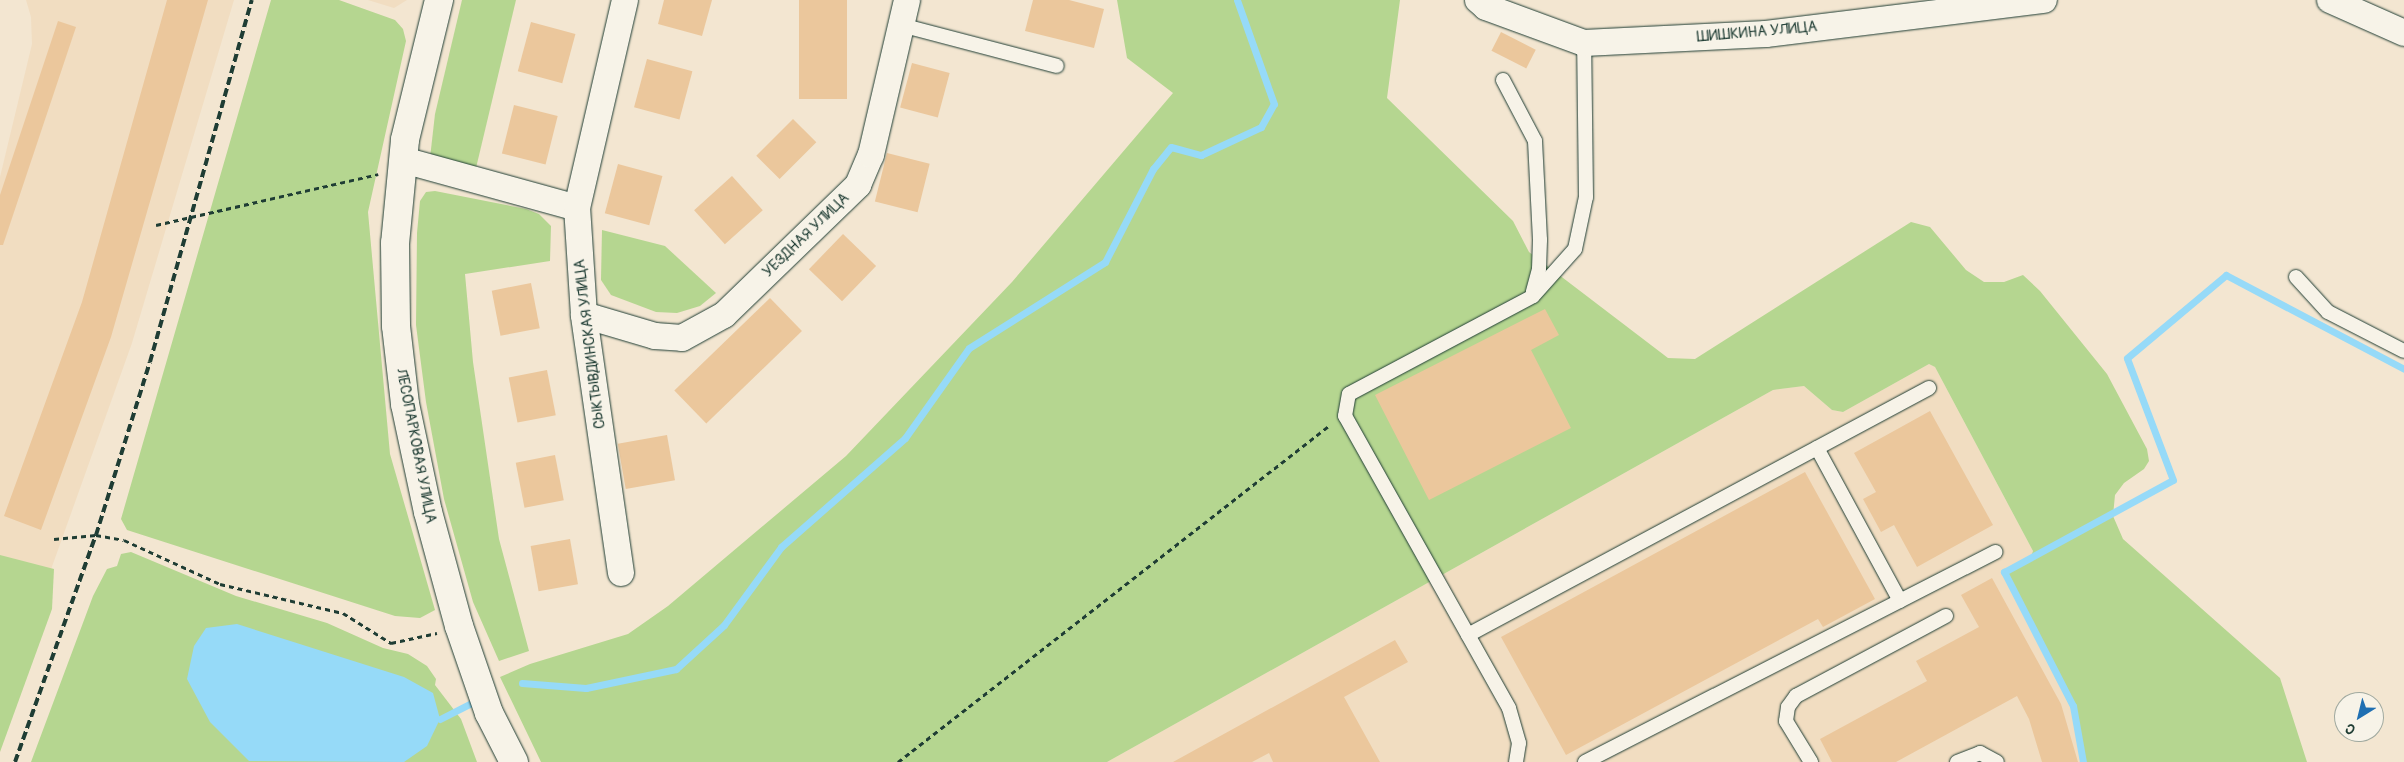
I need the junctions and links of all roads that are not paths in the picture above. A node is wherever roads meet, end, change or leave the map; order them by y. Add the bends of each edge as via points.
1 (439, 0) edge
2 (625, 0) edge
3 (907, 0) edge
4 (1478, 0) edge
5 (2044, 0) edge
6 (2330, 0) edge
7 (901, 25) junction
8 (2404, 33) edge
9 (1584, 43) junction
10 (1057, 66) dead end
11 (1503, 80) dead end
12 (396, 166) junction
13 (577, 208) junction
14 (2296, 278) dead end
15 (1533, 296) junction
16 (584, 315) junction
17 (2404, 351) edge
18 (1929, 388) dead end
19 (1817, 448) junction
20 (1995, 552) dead end
21 (621, 573) dead end
22 (1900, 600) junction
23 (1946, 616) dead end
24 (1468, 635) junction
25 (514, 762) edge
26 (1516, 762) edge
27 (1585, 762) edge
28 (1811, 762) edge
29 (1957, 762) edge
30 (1997, 762) edge

1 - 12 street, ЛЕСОПАРКОВАЯ УЛИЦА
2 - 13 street, СЫКТЫВДИНСКАЯ УЛИЦА
3 - 7 street, УЕЗДНАЯ УЛИЦА
4 - 9 street, ШИШКИНА УЛИЦА via 1486,7
5 - 9 street, ШИШКИНА УЛИЦА via 1766,34
6 - 8 street
7 - 10 lane
7 - 16 street, УЕЗДНАЯ УЛИЦА via 871,155 858,185 724,314 682,338 655,336
9 - 15 lane via 1586,197 1575,249
11 - 15 lane via 1535,141 1540,240 1539,269
12 - 13 street
12 - 25 street, ЛЕСОПАРКОВАЯ УЛИЦА via 396,307 405,404 428,512 458,626 489,714
13 - 16 street, СЫКТЫВДИНСКАЯ УЛИЦА
14 - 17 lane via 2328,312
15 - 24 lane via 1350,394 1346,416
16 - 21 street, СЫКТЫВДИНСКАЯ УЛИЦА
18 - 19 lane
19 - 22 lane
19 - 24 lane
20 - 22 lane
22 - 27 lane
23 - 28 lane via 1796,696 1788,707 1786,721
24 - 26 lane via 1509,708 1520,743
29 - 30 lane via 1980,753

